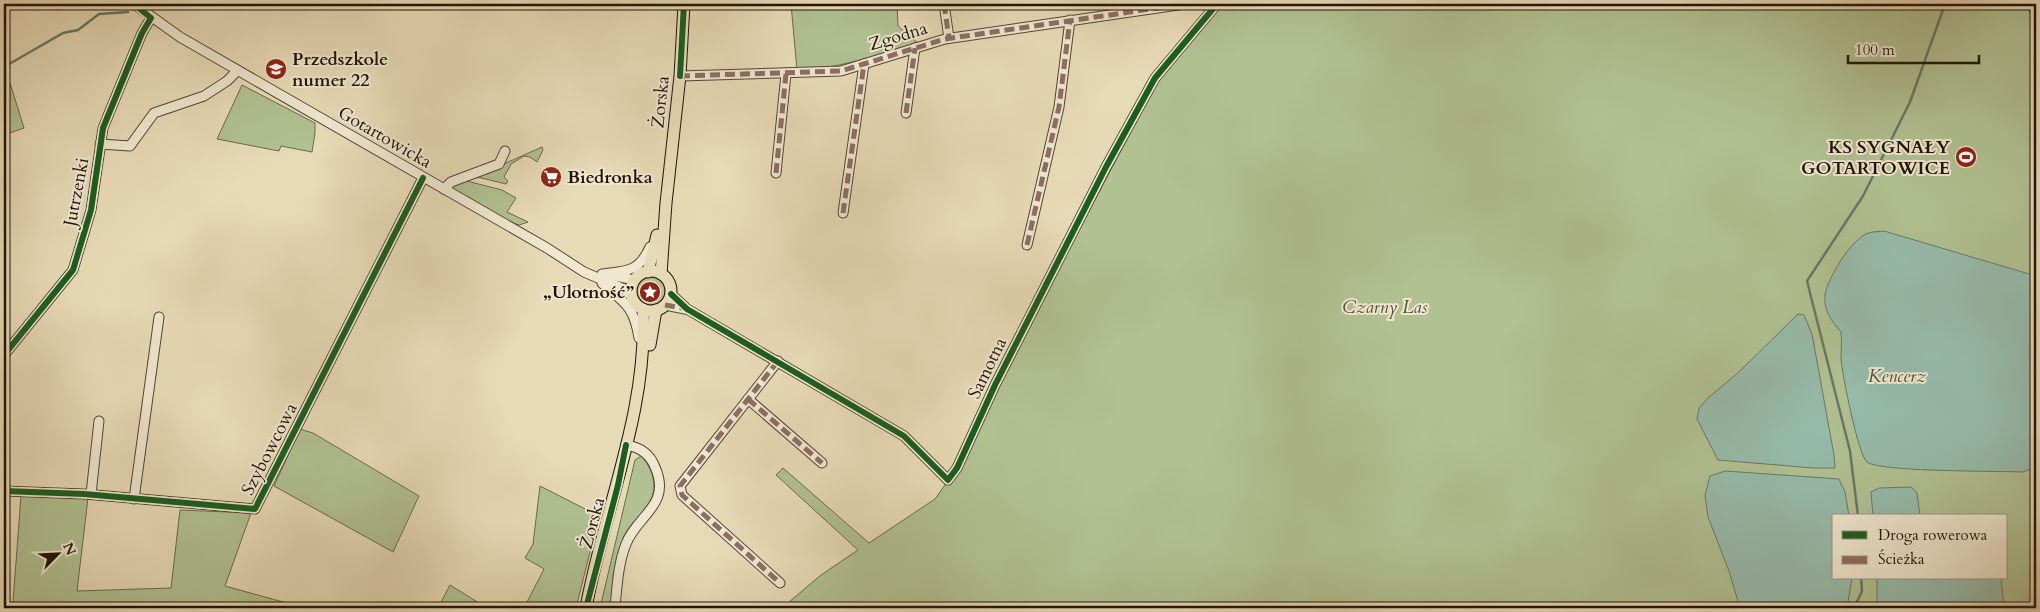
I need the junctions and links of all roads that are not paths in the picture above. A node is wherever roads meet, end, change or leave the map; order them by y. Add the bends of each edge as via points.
1 (134, 4) edge
2 (684, 4) edge
3 (944, 4) edge
4 (1185, 4) edge
5 (1217, 4) edge
6 (2033, 4) edge
7 (2036, 15) edge
8 (151, 18) junction
9 (1070, 20) junction
10 (948, 38) junction
11 (915, 48) junction
12 (864, 64) junction
13 (237, 70) junction
14 (786, 74) junction
15 (680, 76) junction
16 (906, 113) dead end
17 (100, 144) junction
18 (505, 151) dead end
19 (776, 173) dead end
20 (423, 178) junction
21 (444, 189) junction
22 (666, 204) junction
23 (843, 213) dead end
24 (658, 232) junction
25 (1027, 245) dead end
26 (648, 272) junction
27 (661, 274) junction
28 (598, 275) junction
29 (635, 280) junction
30 (631, 292) junction
31 (671, 294) junction
32 (661, 308) junction
33 (643, 309) junction
34 (687, 309) junction
35 (159, 316) dead end
36 (4, 356) edge
37 (642, 359) junction
38 (778, 361) junction
39 (748, 399) junction
40 (636, 403) junction
41 (100, 421) dead end
42 (626, 445) junction
43 (822, 463) dead end
44 (4, 490) edge
45 (90, 494) junction
46 (134, 499) junction
47 (780, 582) dead end
48 (586, 608) edge
49 (615, 608) edge

1 - 8 street, Gotartowicka
2 - 15 main road, Żorska
3 - 10 street
4 - 9 street, Zgodna
5 - 38 street, Samotna via 1155,78 1106,167 995,385 957,468 948,480 904,436
6 - 7 street
8 - 13 street, Gotartowicka
8 - 17 street, Jutrzenki via 103,128
9 - 10 street, Zgodna
9 - 25 street via 1059,107
10 - 11 street, Zgodna
11 - 12 street, Zgodna
11 - 16 street
12 - 14 street, Zgodna via 841,71
12 - 23 street
13 - 17 street via 227,82 204,96 154,113 130,146
13 - 20 street, Gotartowicka
14 - 15 street, Zgodna
14 - 19 street
15 - 22 main road, Żorska
17 - 36 street, Jutrzenki via 91,210 73,270
18 - 21 street via 499,164 451,182
20 - 21 street, Gotartowicka
20 - 46 street, Szybowcowa via 255,509
21 - 28 street, Gotartowicka
22 - 24 main road, Żorska
22 - 27 main road, Żorska
24 - 26 main road, Żorska
24 - 28 street via 646,258 638,266 628,271
26 - 27 main road
26 - 29 main road
27 - 31 main road via 670,284
28 - 29 street, Gotartowicka
28 - 30 street, Gotartowicka
28 - 37 street via 629,308 636,322
29 - 30 main road
30 - 33 main road
31 - 32 main road
31 - 34 street, Samotna
32 - 33 main road
32 - 34 street, Samotna
32 - 40 main road, Żorska via 652,326 647,369
33 - 37 main road, Żorska
34 - 38 street, Samotna
35 - 46 street
37 - 40 main road, Żorska
38 - 39 street
39 - 43 street
39 - 47 street via 680,486 682,494
40 - 42 main road, Żorska
41 - 45 street
42 - 48 main road, Żorska
42 - 49 street via 637,448 650,458 660,488 654,507 625,545
44 - 45 street, Szybowcowa
45 - 46 street, Szybowcowa

